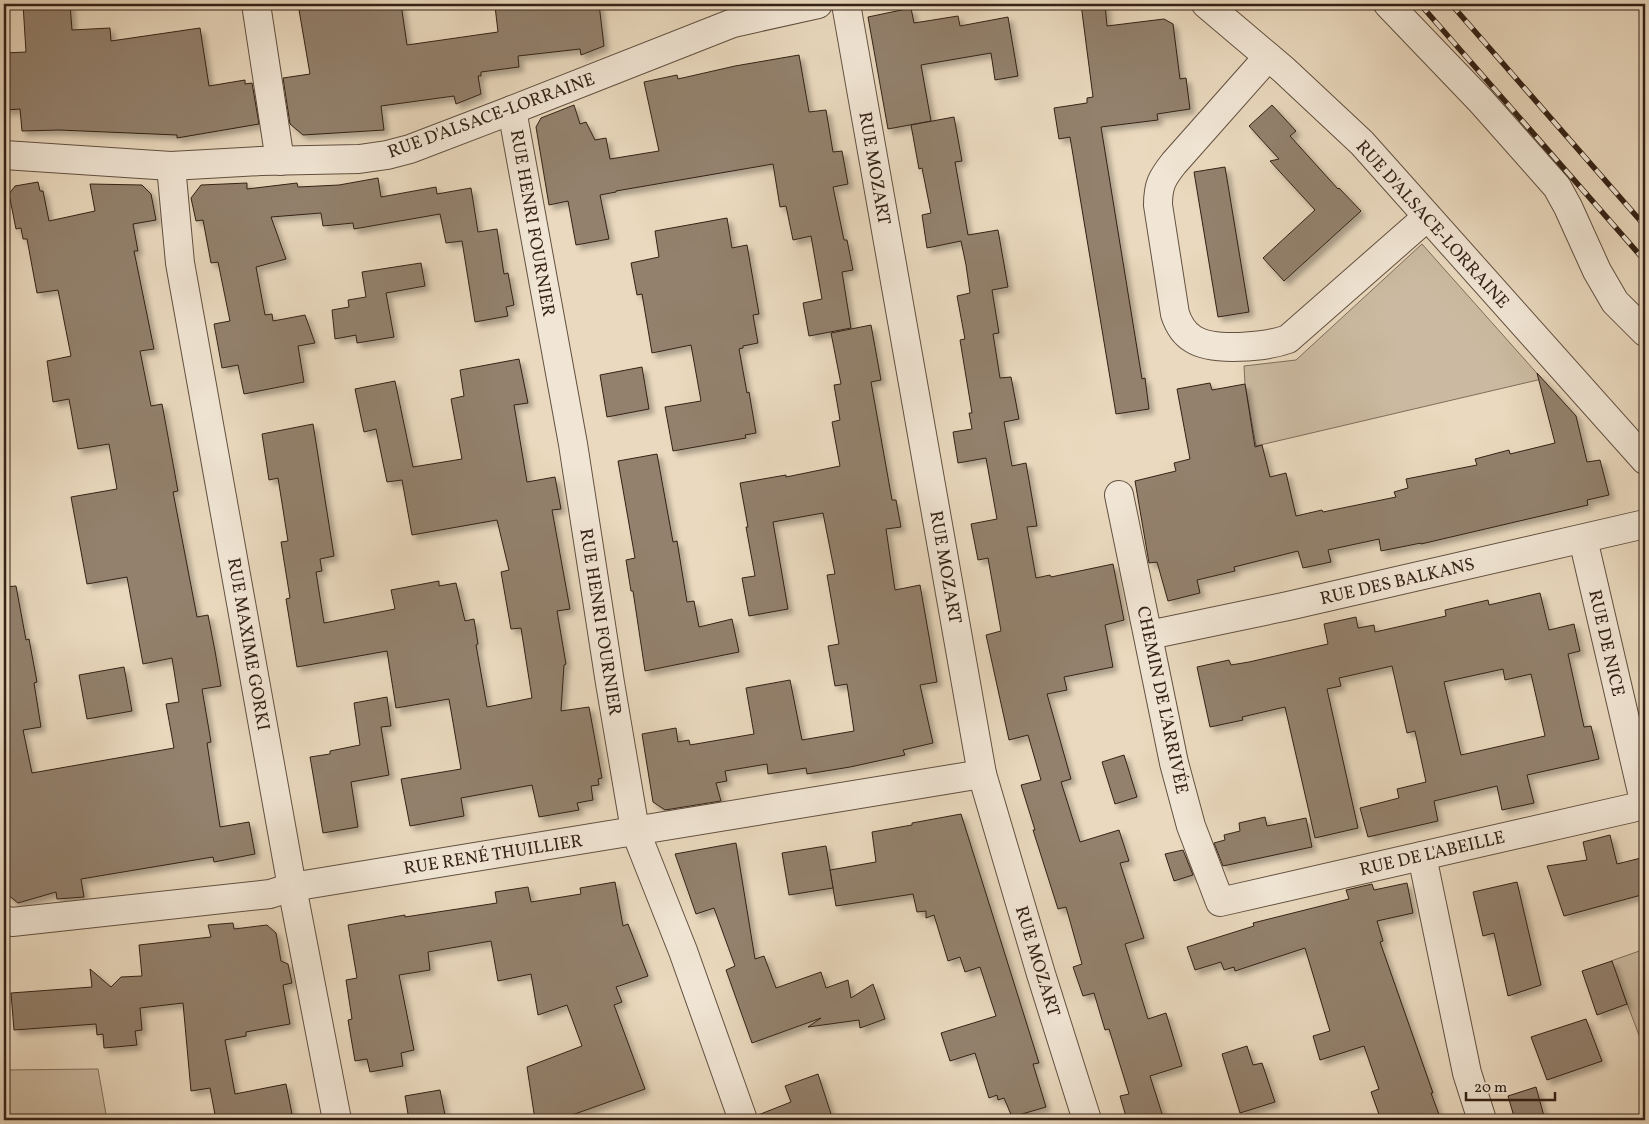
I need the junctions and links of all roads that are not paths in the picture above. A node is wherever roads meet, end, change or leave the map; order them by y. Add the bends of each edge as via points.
1 (256, 4) edge
2 (818, 4) edge
3 (846, 4) edge
4 (1206, 4) edge
5 (1388, 4) edge
6 (1268, 57) junction
7 (512, 110) junction
8 (4, 155) edge
9 (280, 161) junction
10 (170, 166) junction
11 (1427, 217) junction
12 (1645, 332) edge
13 (1645, 460) edge
14 (1119, 495) dead end
15 (1645, 524) edge
16 (1584, 539) junction
17 (1149, 634) junction
18 (982, 774) junction
19 (1645, 805) edge
20 (635, 830) junction
21 (1422, 856) junction
22 (292, 887) junction
23 (1220, 902) joint
24 (4, 920) edge
25 (337, 1120) edge
26 (743, 1120) edge
27 (1087, 1120) edge
28 (1482, 1120) edge

1 - 9 street
2 - 7 street, RUE D'ALSACE-LORRAINE via 733,23
3 - 18 street, RUE MOZART
4 - 6 street, RUE D'ALSACE-LORRAINE
5 - 12 street via 1557,187 1614,302
6 - 11 street, RUE D'ALSACE-LORRAINE via 1362,143
6 - 11 street via 1174,163 1158,188 1175,314 1185,332 1203,343 1239,347 1276,344 1288,339
7 - 9 street, RUE D'ALSACE-LORRAINE via 387,155
7 - 20 street, RUE HENRI FOURNIER via 573,444
8 - 10 street, RUE D'ALSACE-LORRAINE
9 - 10 street, RUE D'ALSACE-LORRAINE
10 - 22 street, RUE MAXIME GORKI via 180,263
11 - 13 street, RUE D'ALSACE-LORRAINE
14 - 17 street, CHEMIN DE L'ARRIVÉE
15 - 16 street, RUE DES BALKANS
16 - 17 street, RUE DES BALKANS
16 - 19 street, RUE DE NICE
17 - 23 street, CHEMIN DE L'ARRIVÉE via 1174,764 1191,826
18 - 20 street, RUE RENÉ THUILLIER
18 - 27 street, RUE MOZART
19 - 21 street, RUE DE L'ABEILLE
20 - 22 street, RUE RENÉ THUILLIER
20 - 26 street, RUE HENRI FOURNIER via 683,951
21 - 23 street, RUE DE L'ABEILLE
21 - 28 street via 1467,1073
22 - 24 street, RUE RENÉ THUILLIER via 270,894 12,922
22 - 25 street, RUE MAXIME GORKI

